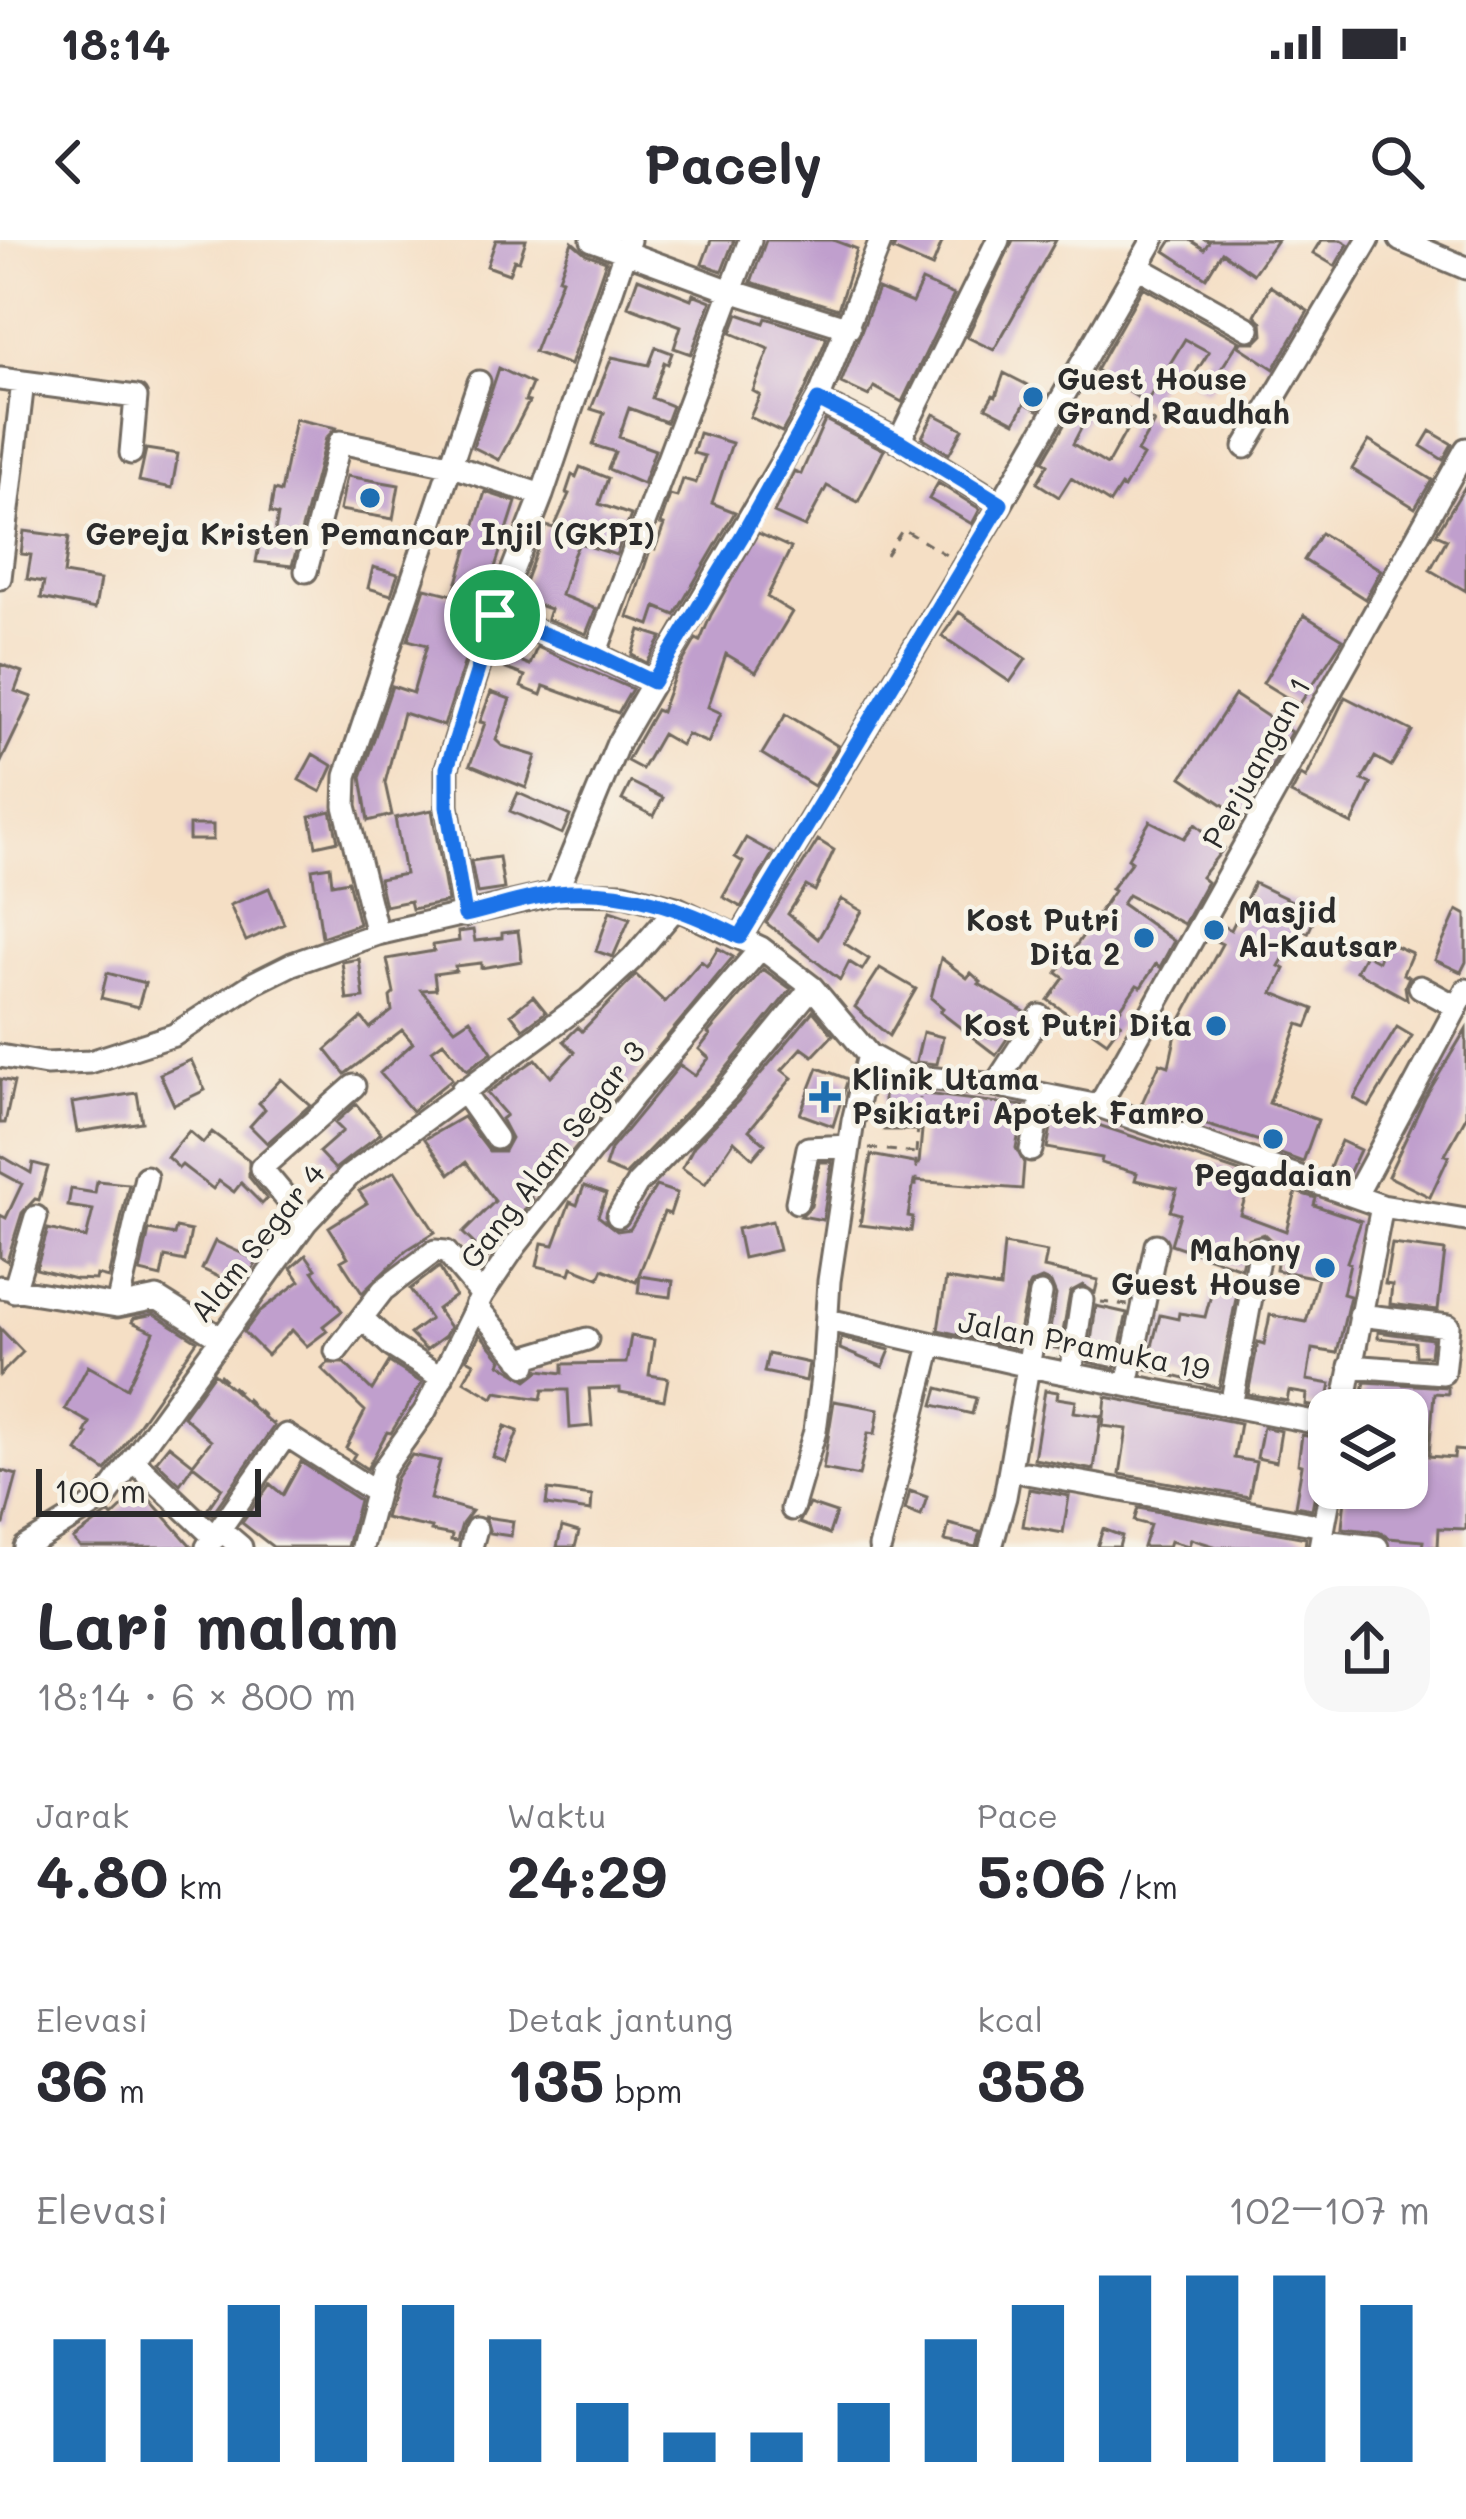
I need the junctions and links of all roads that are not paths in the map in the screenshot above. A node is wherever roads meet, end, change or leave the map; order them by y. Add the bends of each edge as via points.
1 (592, 240) edge
2 (750, 240) edge
3 (881, 240) edge
4 (998, 240) edge
5 (1153, 240) edge
6 (1368, 240) edge
7 (1400, 240) edge
8 (626, 247) edge
9 (1138, 267) junction
10 (1466, 268) edge
11 (731, 291) junction
12 (849, 328) junction
13 (1249, 329) dead end
14 (0, 379) edge
15 (23, 382) junction
16 (479, 382) dead end
17 (818, 400) junction
18 (899, 441) junction
19 (1245, 446) dead end
20 (1466, 448) edge
21 (130, 453) dead end
22 (449, 465) junction
23 (6, 489) edge
24 (542, 495) junction
25 (1001, 504) junction
26 (306, 571) dead end
27 (0, 578) edge
28 (495, 615) junction
29 (595, 654) junction
30 (653, 682) junction
31 (556, 893) junction
32 (676, 908) junction
33 (465, 915) junction
34 (377, 934) junction
35 (740, 937) junction
36 (761, 948) junction
37 (812, 987) junction
38 (1420, 987) dead end
39 (1461, 999) edge
40 (1040, 1016) dead end
41 (869, 1055) junction
42 (0, 1056) edge
43 (995, 1085) junction
44 (354, 1086) dead end
45 (462, 1090) junction
46 (1042, 1095) junction
47 (1100, 1106) junction
48 (496, 1138) dead end
49 (849, 1146) junction
50 (1031, 1150) dead end
51 (146, 1177) dead end
52 (1356, 1195) junction
53 (797, 1202) dead end
54 (1382, 1206) junction
55 (618, 1216) dead end
56 (36, 1217) dead end
57 (1466, 1220) edge
58 (306, 1222) junction
59 (1156, 1245) dead end
60 (1259, 1247) dead end
61 (7, 1289) edge
62 (1041, 1294) dead end
63 (1082, 1300) dead end
64 (479, 1301) junction
65 (117, 1306) junction
66 (1360, 1315) junction
67 (364, 1320) junction
68 (827, 1320) junction
69 (219, 1336) junction
70 (587, 1339) dead end
71 (932, 1346) junction
72 (335, 1352) dead end
73 (1029, 1366) junction
74 (1350, 1366) junction
75 (1071, 1374) junction
76 (442, 1378) junction
77 (1127, 1385) junction
78 (1346, 1389) edge
79 (1232, 1406) junction
80 (1308, 1420) edge
81 (134, 1461) junction
82 (1026, 1473) dead end
83 (376, 1492) junction
84 (792, 1509) dead end
85 (214, 1538) edge
86 (1322, 1538) edge
87 (25, 1547) edge
88 (241, 1547) edge
89 (362, 1547) edge
90 (880, 1547) edge
91 (991, 1547) edge
92 (1377, 1547) edge

1 - 8 street
2 - 11 street
3 - 12 street
4 - 18 street
5 - 9 street
6 - 19 street
7 - 10 street
8 - 11 street
8 - 24 street
9 - 13 street
9 - 25 street
11 - 12 street
11 - 29 street
12 - 17 street
14 - 15 street
15 - 21 street via 136,397
15 - 23 street
16 - 22 street
17 - 18 street
17 - 30 street
18 - 25 street
20 - 47 street, Perjuangan 1
22 - 24 street
22 - 26 street via 340,442
22 - 34 street via 346,776 345,806
23 - 27 street
24 - 28 street
25 - 35 street
28 - 29 street
28 - 33 street via 447,768
29 - 30 street
30 - 31 street via 618,743
31 - 32 street via 624,894
31 - 33 street
32 - 35 street
32 - 45 street, Alam Segar 4 via 589,999
33 - 34 street
34 - 42 street via 292,964 137,1049 90,1062
35 - 36 street
36 - 37 street
36 - 64 street, Gang Alam Segar 3 via 619,1115
37 - 41 street
37 - 55 street via 728,1091 637,1184
38 - 39 street
39 - 52 street
40 - 43 street
41 - 43 street via 922,1078
41 - 49 street
43 - 46 street
44 - 58 street via 261,1168
45 - 48 street
45 - 58 street, Alam Segar 4 via 349,1176
46 - 47 street
46 - 50 street
47 - 52 street
49 - 53 street via 808,1148
49 - 68 street
51 - 65 street
52 - 54 street
54 - 57 street
54 - 66 street
56 - 61 street
58 - 69 street, Alam Segar 4
59 - 77 street
60 - 79 street
61 - 65 street
62 - 73 street
63 - 75 street
64 - 67 street via 438,1250 383,1291
64 - 70 street via 523,1362
64 - 76 street, Gang Alam Segar 3
65 - 69 street via 157,1298
66 - 74 street
66 - 74 street via 1448,1326 1443,1373
67 - 72 street
67 - 76 street
68 - 71 street, Jalan Pramuka 19
68 - 84 street via 815,1431
69 - 81 street, Alam Segar 4
71 - 73 street, Jalan Pramuka 19
71 - 90 street
73 - 75 street, Jalan Pramuka 19
73 - 91 street
74 - 78 street
75 - 77 street, Jalan Pramuka 19
76 - 83 street, Gang Alam Segar 3 via 388,1457
77 - 79 street, Jalan Pramuka 19
79 - 80 street, Jalan Pramuka 19
81 - 85 street
81 - 87 street, Alam Segar 4 via 105,1498
82 - 86 street
83 - 85 street via 286,1435
83 - 89 street, Gang Alam Segar 3
85 - 88 street
86 - 92 street

